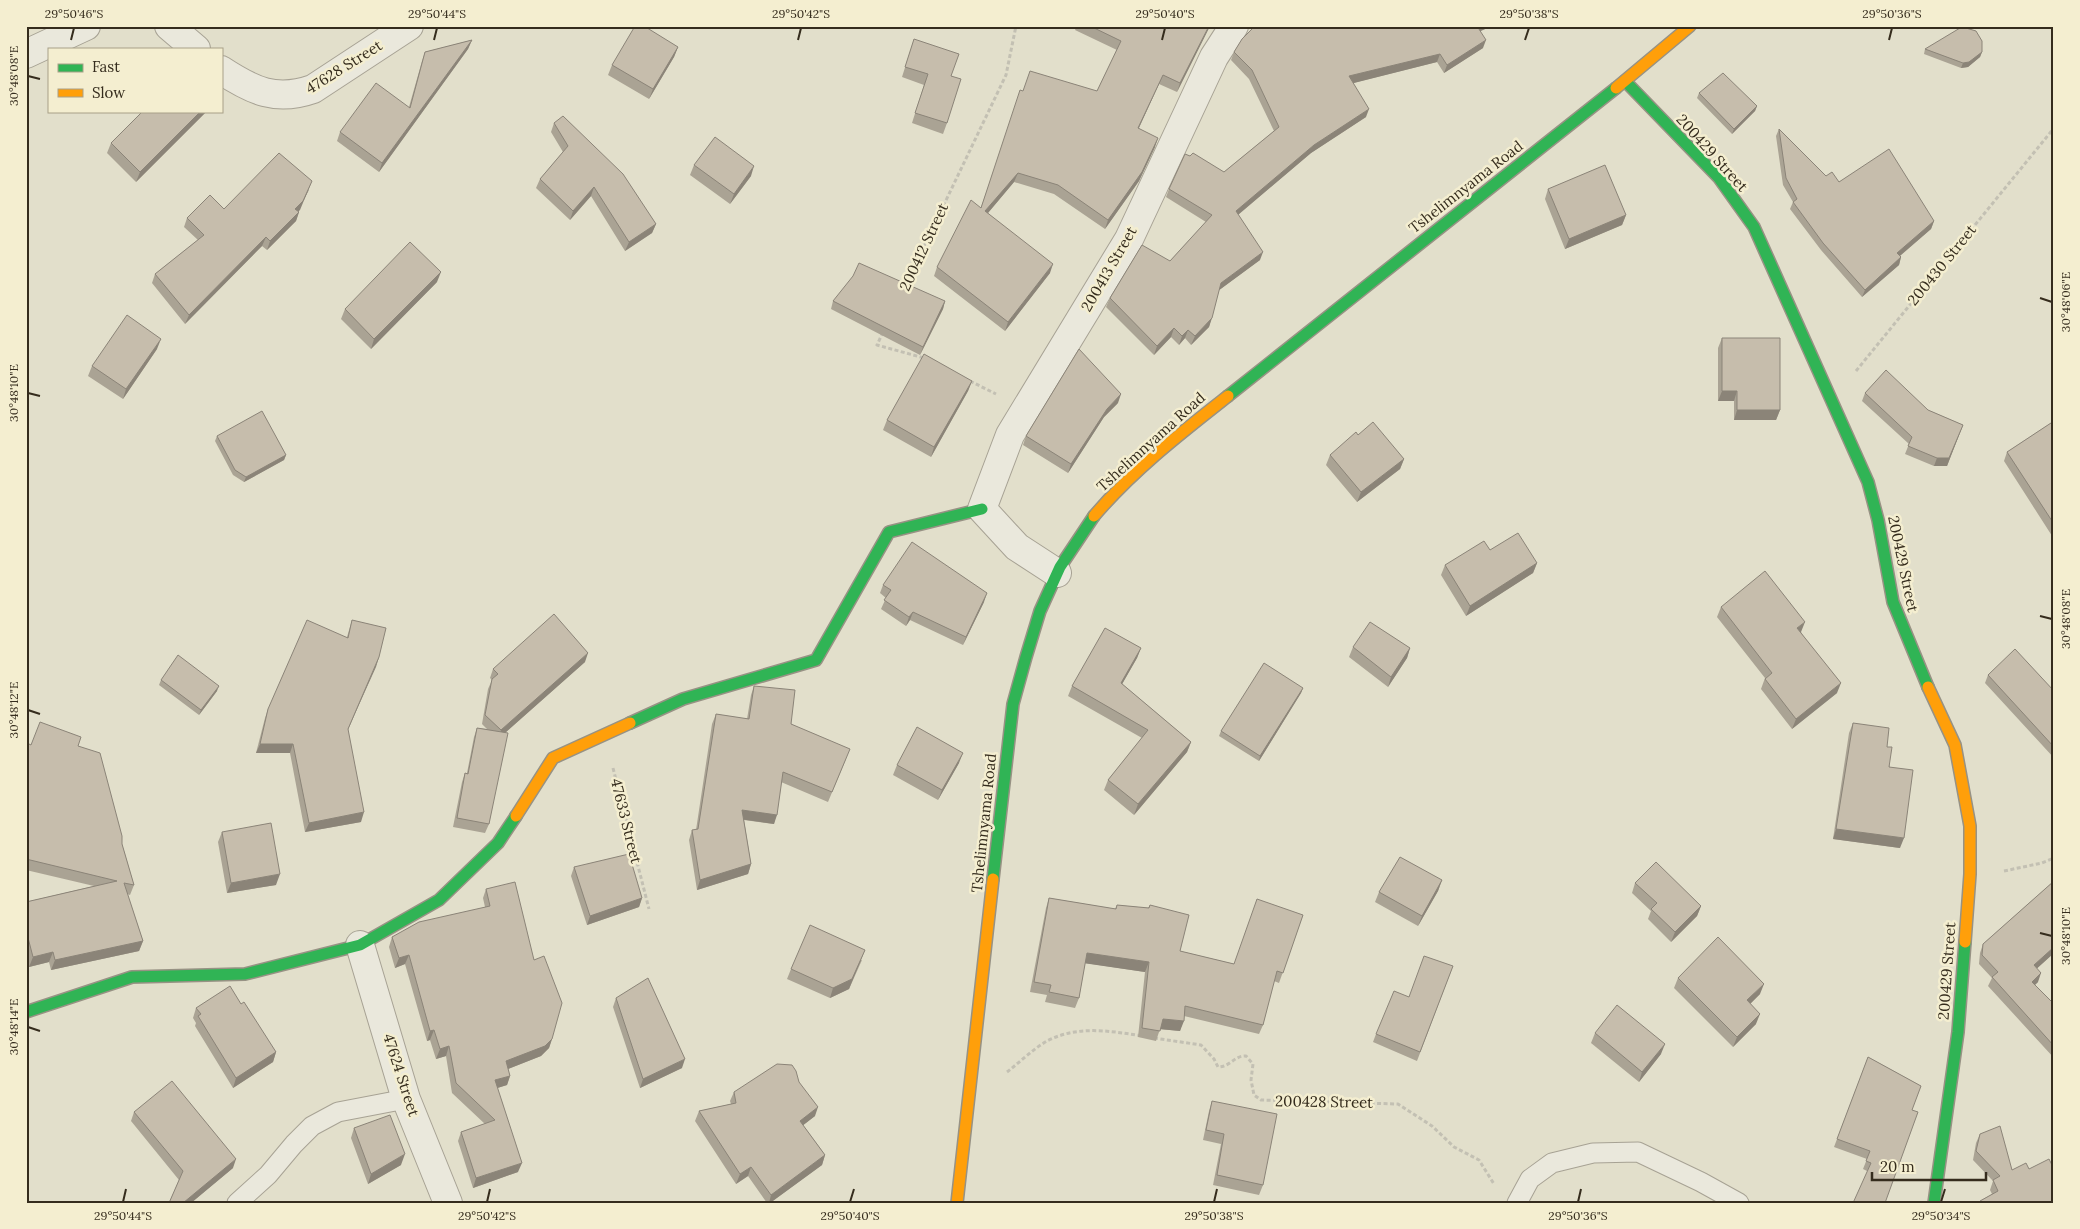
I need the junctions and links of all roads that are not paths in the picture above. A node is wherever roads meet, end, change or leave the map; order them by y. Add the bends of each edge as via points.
1 (86, 26) edge
2 (169, 26) edge
3 (409, 26) edge
4 (1234, 26) edge
5 (1690, 26) edge
6 (38, 43) edge
7 (195, 48) edge
8 (222, 71) edge
9 (1625, 81) junction
10 (982, 509) junction
11 (1057, 573) junction
12 (360, 945) junction
13 (26, 1012) edge
14 (406, 1099) junction
15 (237, 1203) edge
16 (448, 1203) edge
17 (957, 1203) edge
18 (1517, 1203) edge
19 (1739, 1203) edge
20 (1934, 1203) edge

1 - 6 street
2 - 7 street
3 - 8 street, 47628 Street via 313,89 298,94 281,96 243,84
4 - 10 street, 200413 Street via 1214,57 1129,239 1010,434
5 - 9 street, Tshelimnyama Road
9 - 11 street, Tshelimnyama Road via 1166,445 1104,504 1084,528
9 - 20 street, 200429 Street via 1718,178 1754,227 1868,482 1893,602 1955,745 1970,826 1970,854 1958,1032
10 - 11 street via 1017,547
10 - 12 street via 889,532 816,660 683,699 553,758 498,843 439,900
11 - 17 street, Tshelimnyama Road via 1032,631 1013,704
12 - 13 street via 245,974 132,977
12 - 14 street, 47624 Street
14 - 15 lane via 338,1112 312,1126 264,1180
14 - 16 street, 47624 Street
18 - 19 lane via 1530,1180 1552,1163 1594,1153 1638,1152

